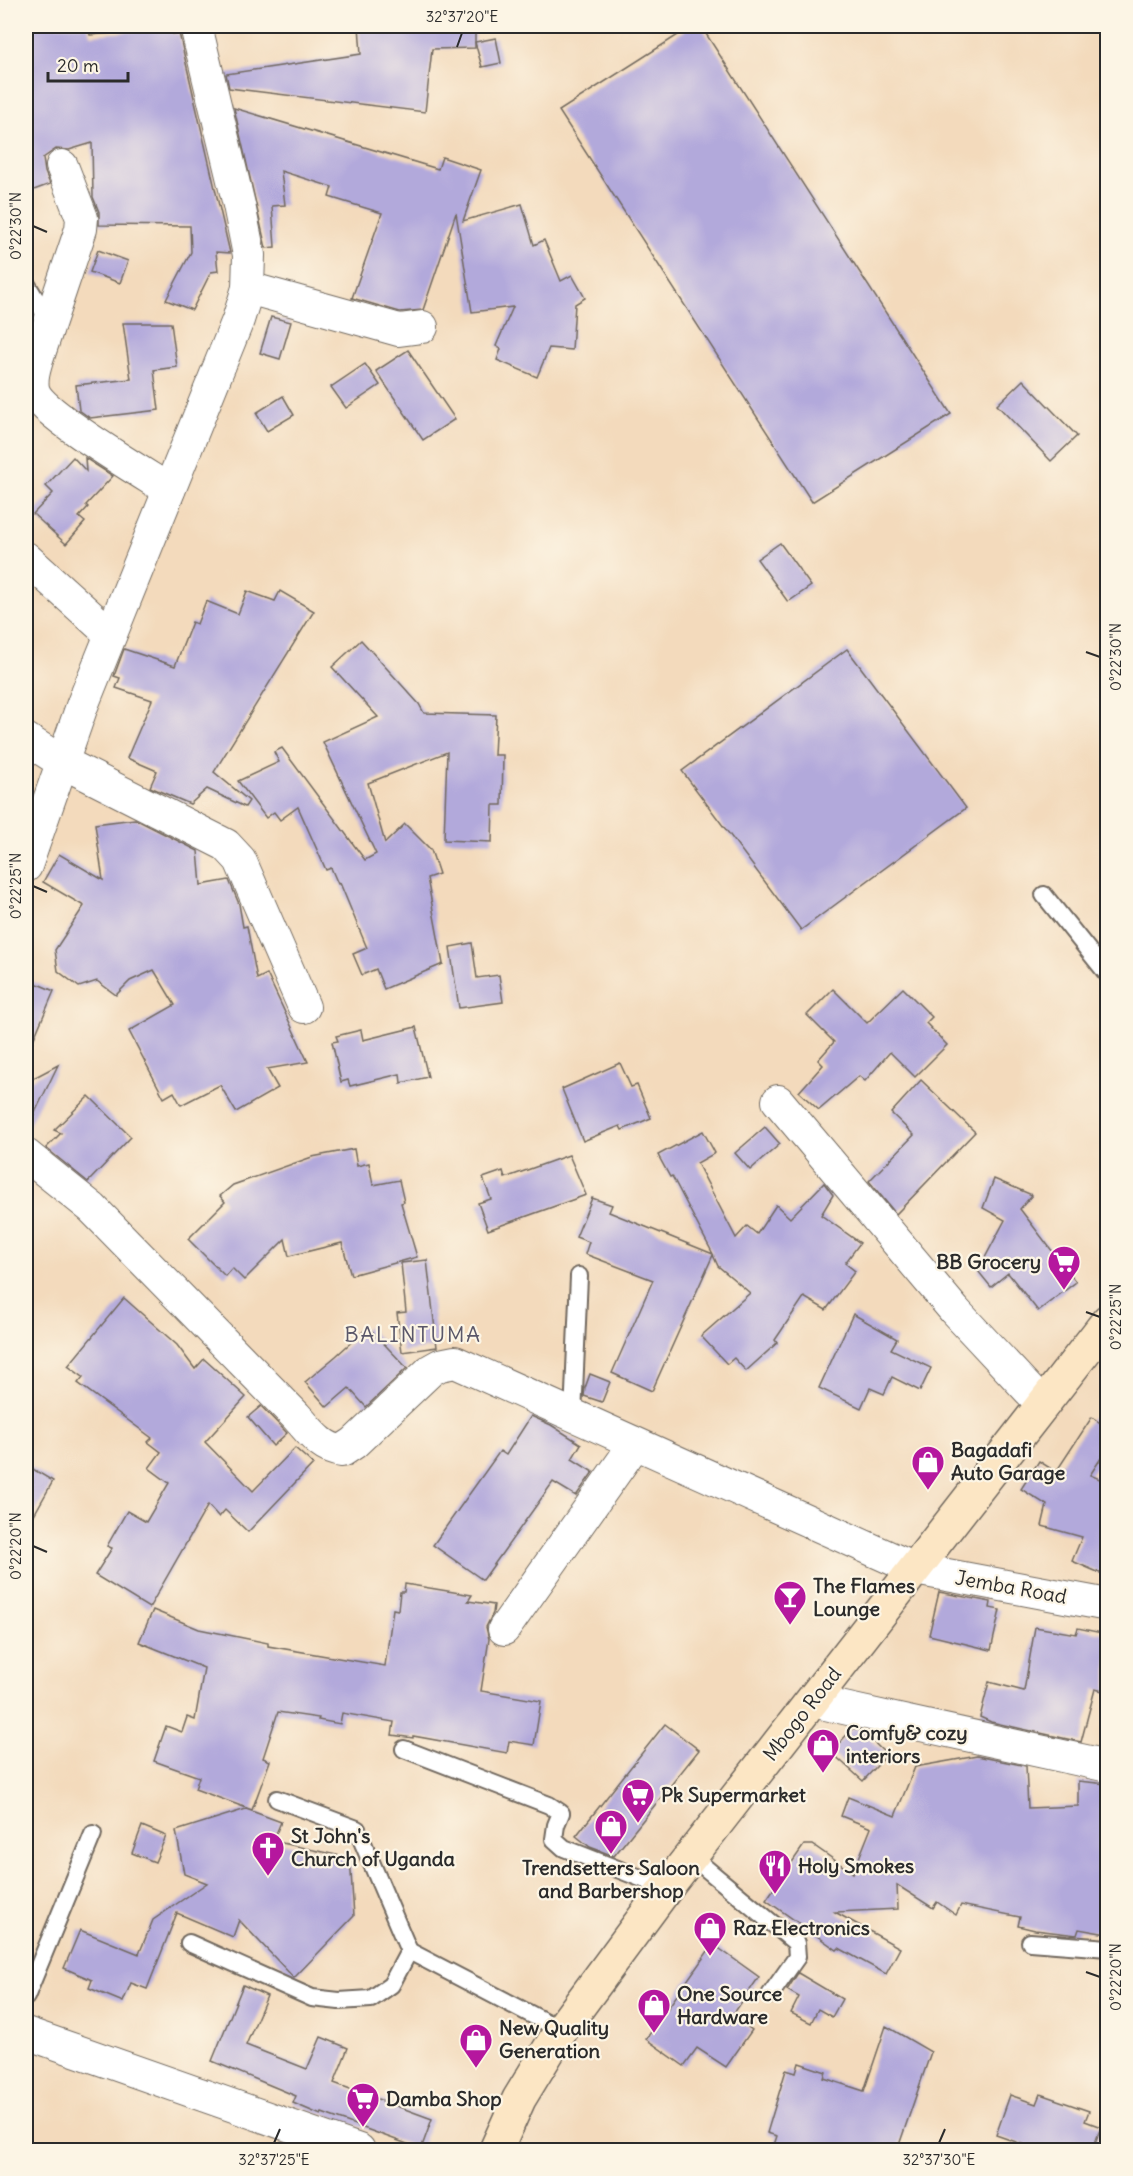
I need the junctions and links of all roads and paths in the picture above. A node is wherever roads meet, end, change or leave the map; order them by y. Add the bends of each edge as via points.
1 (196, 26) edge
2 (62, 166) dead end
3 (26, 283) edge
4 (248, 288) junction
5 (50, 322) junction
6 (422, 327) dead end
7 (169, 490) junction
8 (26, 558) edge
9 (110, 634) junction
10 (26, 739) edge
11 (62, 762) junction
12 (26, 866) edge
13 (1044, 895) dead end
14 (1107, 975) edge
15 (304, 1007) dead end
16 (778, 1101) dead end
17 (26, 1155) edge
18 (579, 1276) dead end
19 (1107, 1321) edge
20 (1043, 1405) junction
21 (573, 1416) junction
22 (635, 1444) junction
23 (915, 1569) junction
24 (1107, 1605) edge
25 (504, 1629) dead end
26 (812, 1701) junction
27 (404, 1749) dead end
28 (1107, 1766) edge
29 (277, 1799) dead end
30 (93, 1834) dead end
31 (691, 1856) junction
32 (666, 1888) junction
33 (1030, 1942) dead end
34 (189, 1943) dead end
35 (1107, 1948) edge
36 (409, 1951) junction
37 (770, 1995) dead end
38 (26, 1997) edge
39 (561, 2030) junction
40 (26, 2033) edge
41 (359, 2151) edge
42 (496, 2151) edge

1 - 4 street via 249,255
2 - 5 street via 82,218
3 - 5 lane
4 - 6 street via 399,330
4 - 7 street
5 - 7 street via 32,378 34,393 64,421
7 - 9 street
8 - 9 street
9 - 11 street
10 - 11 street
11 - 12 street
11 - 15 street via 226,846 240,860
13 - 14 lane
16 - 20 street via 955,1311
17 - 21 street, Jemba Road via 92,1208 331,1450 342,1451 354,1443 430,1370 447,1363 455,1362
18 - 21 lane
19 - 20 main road, Mbogo Road
20 - 23 main road, Mbogo Road
21 - 22 street, Jemba Road
22 - 23 street, Jemba Road
22 - 25 street
23 - 24 street, Jemba Road
23 - 26 main road, Mbogo Road
26 - 28 street
26 - 31 main road, Mbogo Road
27 - 32 lane via 549,1805 561,1813 554,1839 564,1848
29 - 36 lane via 357,1829
30 - 38 lane
31 - 32 main road, Mbogo Road
31 - 37 lane via 796,1943 797,1957
32 - 39 main road, Mbogo Road
33 - 35 lane
34 - 36 lane via 312,1998 339,2001 371,1999 391,1985
36 - 39 lane
39 - 42 main road, Mbogo Road via 519,2099
40 - 41 street

